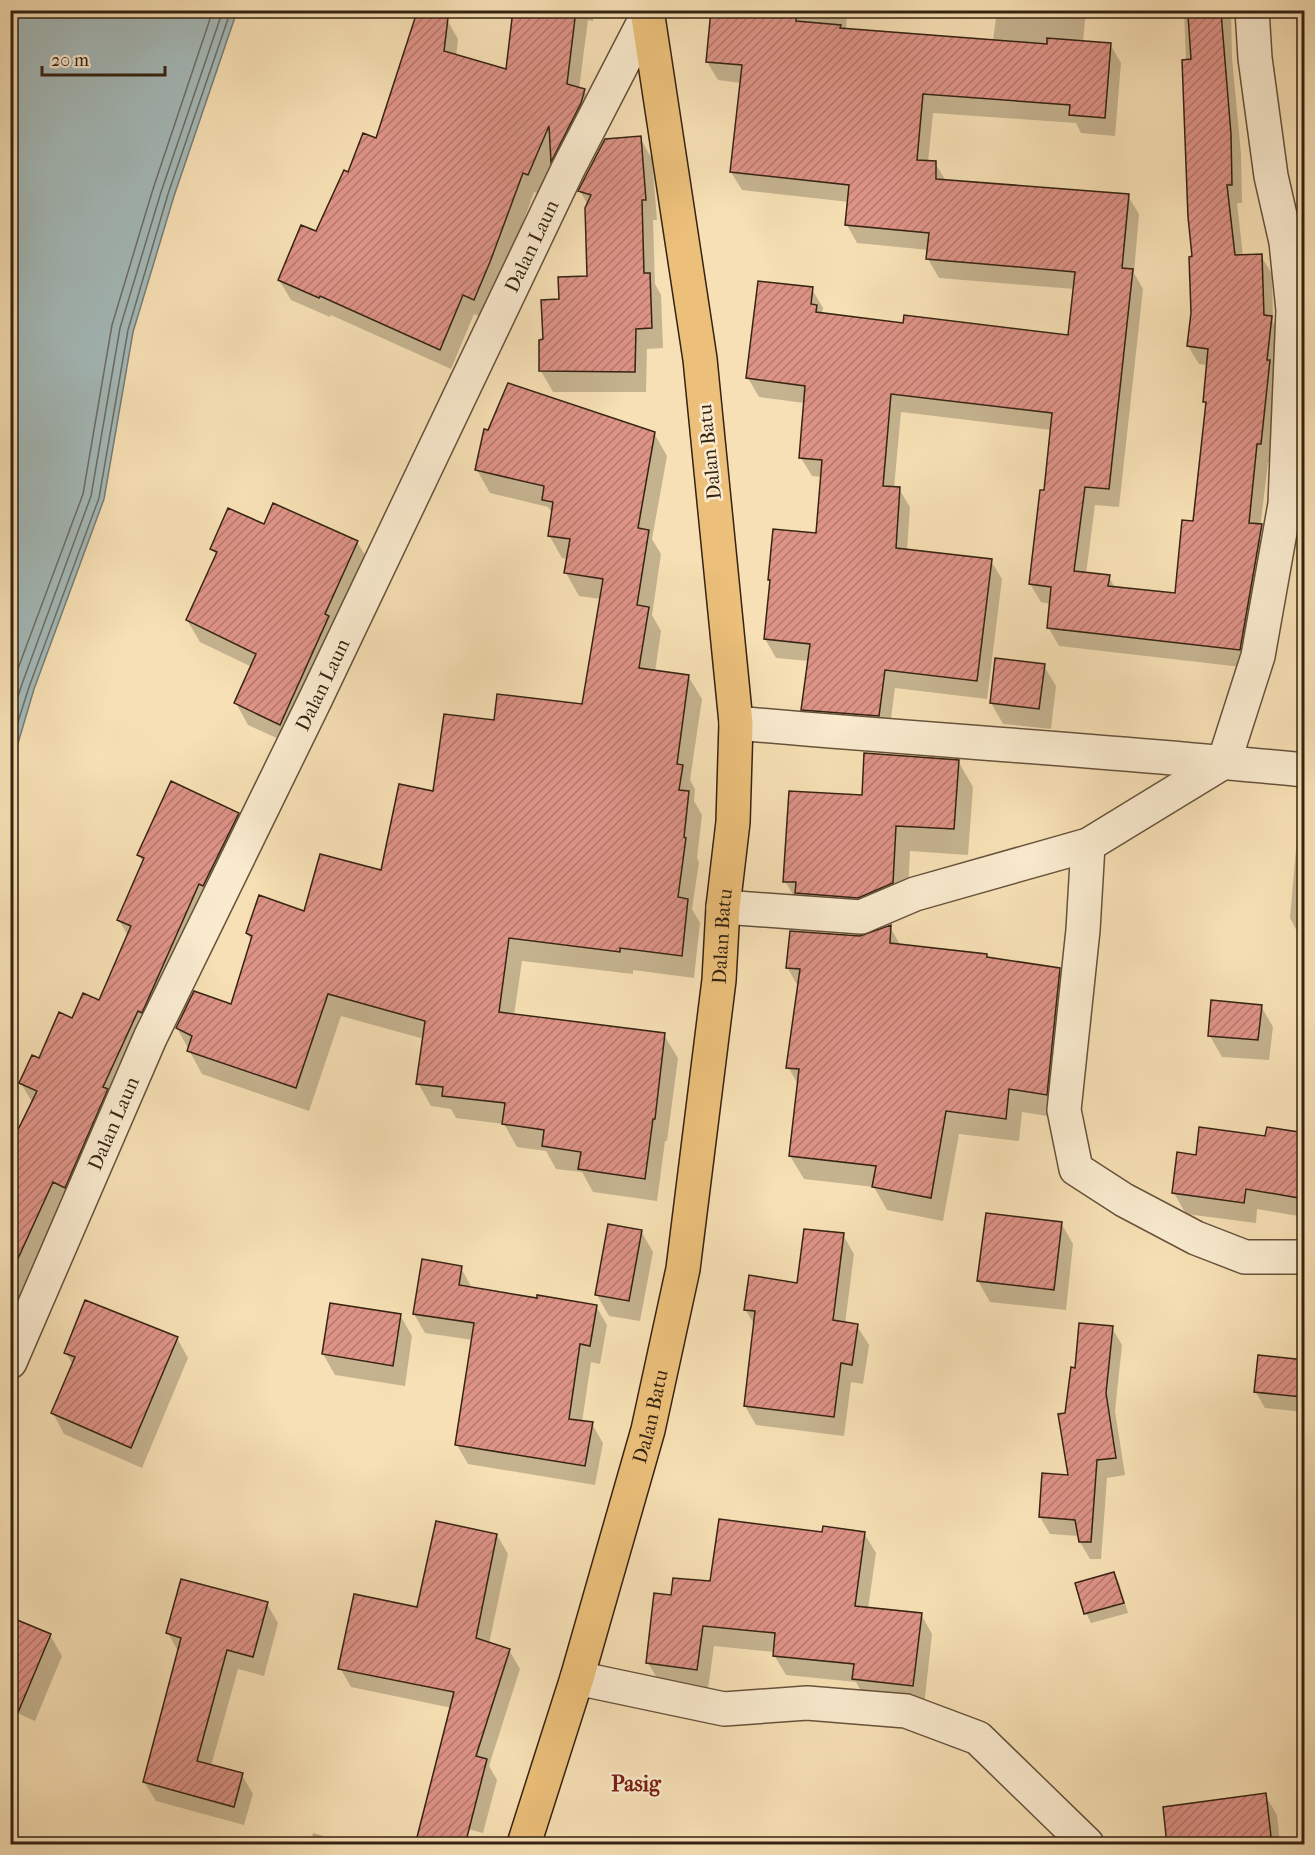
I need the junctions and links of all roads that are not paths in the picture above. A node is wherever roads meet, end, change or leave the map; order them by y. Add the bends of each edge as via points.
1 (1252, 10) edge
2 (647, 12) edge
3 (1299, 311) edge
4 (736, 723) junction
5 (1224, 762) junction
6 (1305, 770) edge
7 (1088, 845) junction
8 (723, 907) junction
9 (1305, 1257) edge
10 (10, 1362) edge
11 (577, 1678) junction
12 (524, 1845) edge
13 (1087, 1845) edge

1 - 3 street via 1271,176
2 - 4 main road, Dalan Batu via 700,359
2 - 10 street, Dalan Laun via 150,1038
3 - 5 street via 1285,504 1258,656
4 - 5 street
4 - 8 main road, Dalan Batu via 733,822
5 - 6 street
5 - 7 street
7 - 8 street via 915,894 861,916
7 - 9 street via 1064,1110 1076,1169 1124,1200 1226,1250 1245,1257
8 - 11 main road, Dalan Batu via 719,980 683,1269 648,1430
11 - 12 main road, Dalan Batu
11 - 13 street via 724,1708 807,1703 906,1711 978,1738

